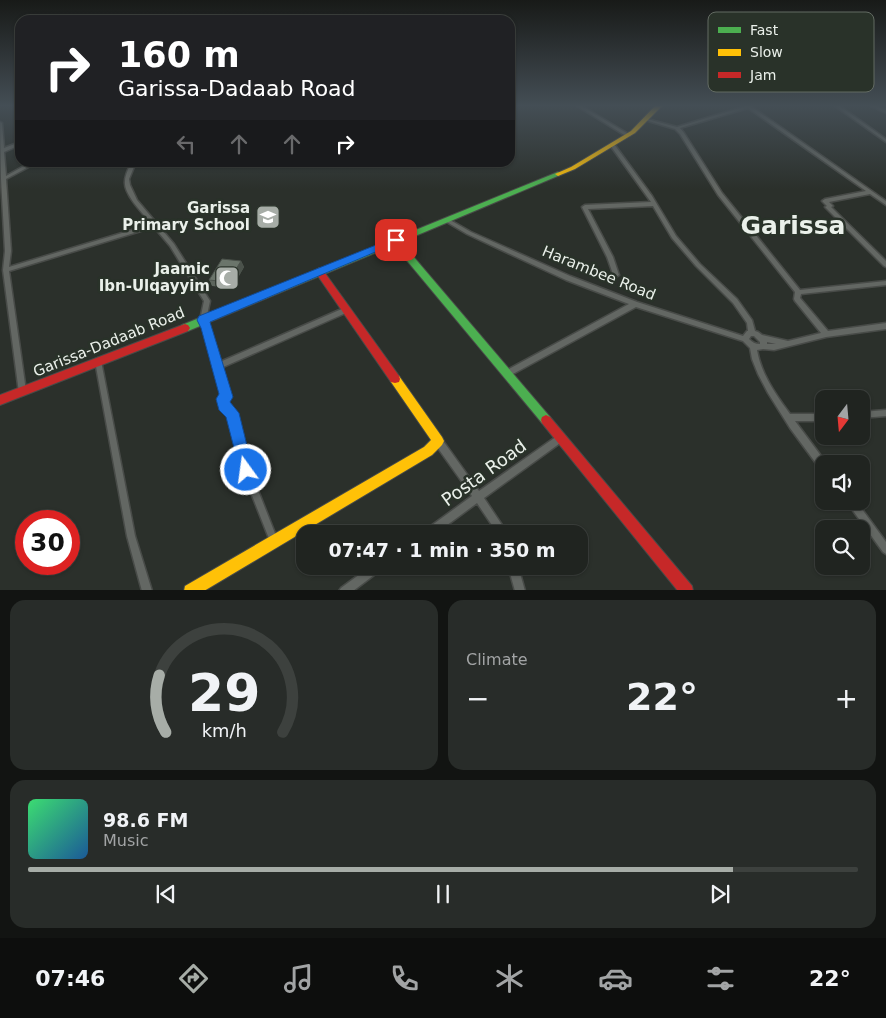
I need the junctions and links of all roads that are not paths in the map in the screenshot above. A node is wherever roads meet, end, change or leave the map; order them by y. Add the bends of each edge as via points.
1 (1, 134) edge
2 (681, 134) edge
3 (789, 134) edge
4 (876, 134) edge
5 (628, 135) edge
6 (886, 141) edge
7 (15, 145) edge
8 (612, 146) junction
9 (2, 151) junction
10 (26, 167) edge
11 (132, 167) edge
12 (3, 179) junction
13 (871, 192) junction
14 (886, 203) edge
15 (653, 204) junction
16 (448, 221) junction
17 (156, 224) junction
18 (396, 240) junction
19 (886, 265) edge
20 (6, 270) junction
21 (319, 271) junction
22 (616, 274) dead end
23 (886, 283) edge
24 (798, 292) junction
25 (635, 304) junction
26 (346, 310) junction
27 (203, 320) junction
28 (886, 326) edge
29 (752, 333) junction
30 (826, 334) junction
31 (745, 339) junction
32 (762, 342) junction
33 (753, 346) junction
34 (98, 360) junction
35 (218, 366) junction
36 (508, 373) junction
37 (22, 391) junction
38 (0, 400) edge
39 (886, 413) edge
40 (870, 414) edge
41 (815, 417) edge
42 (790, 418) junction
43 (560, 438) junction
44 (438, 441) junction
45 (816, 455) edge
46 (480, 498) junction
47 (857, 510) edge
48 (440, 525) edge
49 (498, 525) edge
50 (274, 541) junction
51 (886, 549) edge
52 (366, 575) edge
53 (516, 575) edge
54 (147, 590) edge
55 (190, 590) edge
56 (344, 590) edge
57 (520, 590) edge
58 (687, 590) edge

1 - 9 street
2 - 24 street via 720,194
3 - 13 street
4 - 6 street
5 - 8 main road, Garissa-Dadaab Road
7 - 9 street
8 - 15 street
8 - 16 main road, Garissa-Dadaab Road via 573,168
9 - 12 street
10 - 12 street
11 - 17 street via 127,185 145,215
12 - 20 street via 8,250
13 - 14 street
13 - 19 street via 825,202
15 - 22 street via 585,207
15 - 29 street via 674,237 735,301 750,322
16 - 18 main road, Garissa-Dadaab Road
16 - 25 street, Harambee Road via 568,278
17 - 20 street
17 - 27 street via 208,301
18 - 21 main road, Garissa-Dadaab Road
18 - 36 main road
20 - 37 street
21 - 26 main road
21 - 27 main road, Garissa-Dadaab Road
23 - 24 street
24 - 30 street via 797,299
25 - 31 street, Harambee Road
25 - 36 street
26 - 35 street
26 - 44 main road
27 - 34 main road, Garissa-Dadaab Road
27 - 35 street
28 - 30 street
29 - 31 street
29 - 32 street
30 - 32 street via 774,347
31 - 33 street
32 - 33 street
33 - 42 street via 755,361 765,381
34 - 37 main road, Garissa-Dadaab Road
34 - 54 street via 131,536
35 - 50 street via 226,397 222,399 232,413 246,470
36 - 43 main road
37 - 38 main road, Garissa-Dadaab Road
39 - 40 street
41 - 42 street
42 - 45 street
43 - 46 street, Posta Road
43 - 58 main road
44 - 46 street
44 - 50 main road via 428,451
46 - 48 street, Posta Road
46 - 49 street
47 - 51 street
50 - 55 main road
52 - 56 street
53 - 57 street

